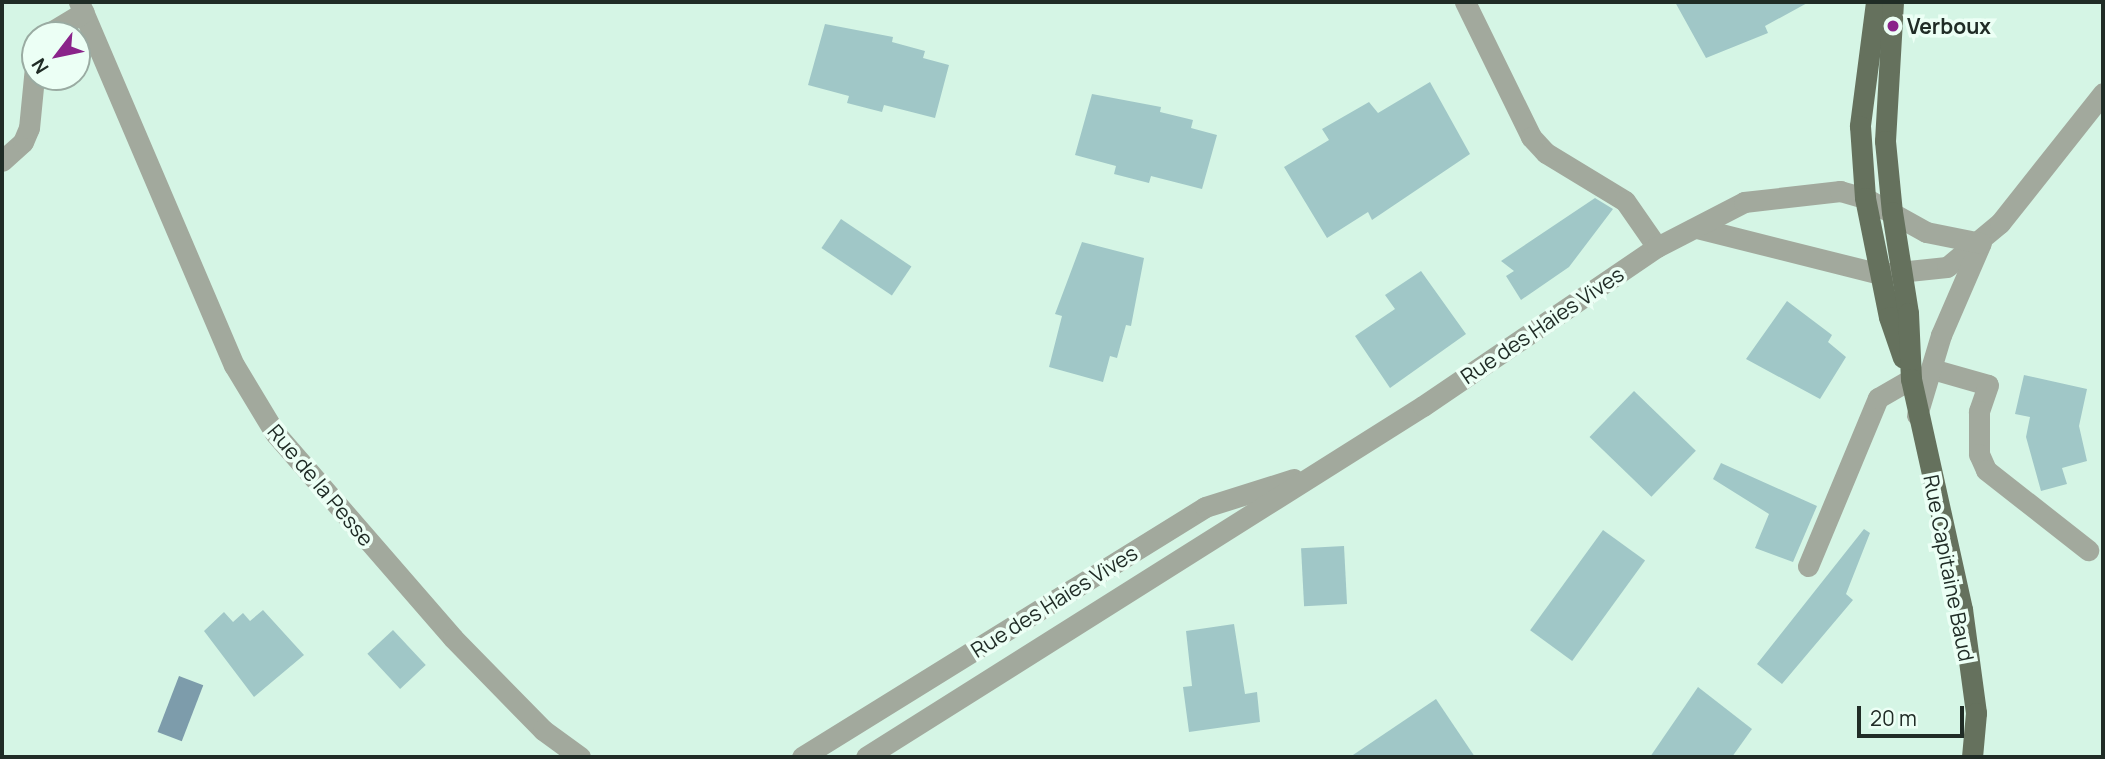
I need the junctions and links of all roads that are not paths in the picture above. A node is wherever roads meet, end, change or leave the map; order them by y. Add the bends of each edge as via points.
1 (1465, 2) edge
2 (1876, 2) edge
3 (1893, 2) edge
4 (81, 7) edge
5 (64, 21) edge
6 (33, 91) edge
7 (2103, 93) edge
8 (2, 162) edge
9 (1865, 198) junction
10 (1892, 212) junction
11 (1697, 228) junction
12 (1980, 243) junction
13 (1657, 247) junction
14 (1880, 274) junction
15 (1902, 276) junction
16 (1932, 369) junction
17 (1911, 379) junction
18 (1917, 415) junction
19 (1319, 471) junction
20 (2088, 550) dead end
21 (1808, 566) dead end
22 (580, 757) edge
23 (802, 757) edge
24 (866, 757) edge
25 (1972, 757) edge

1 - 13 street via 1531,137 1546,153 1625,201
2 - 9 main road, Rue Capitaine Baud via 1860,126
3 - 10 main road, Rue Capitaine Baud via 1885,141
4 - 5 street
4 - 22 street, Rue de la Pesse via 234,365 275,433 453,638 543,730
6 - 8 street via 23,142
7 - 12 street
9 - 10 street
9 - 11 street, Rue des Haies Vives via 1840,191 1744,202
9 - 14 main road, Rue Capitaine Baud
10 - 12 street via 1926,233
10 - 15 main road, Rue Capitaine Baud
11 - 13 street, Rue des Haies Vives
11 - 14 street
12 - 15 street via 1947,267
12 - 16 street
13 - 19 street, Rue des Haies Vives
14 - 15 street
14 - 17 main road, Rue Capitaine Baud
15 - 17 main road, Rue Capitaine Baud
16 - 18 street
16 - 20 street via 1988,385 1979,411 1979,454 1986,471
17 - 18 main road, Rue Capitaine Baud
17 - 21 street via 1878,398
18 - 25 main road, Rue Capitaine Baud via 1962,609 1976,713
19 - 23 street, Rue des Haies Vives via 1205,507
19 - 24 street, Rue des Haies Vives

